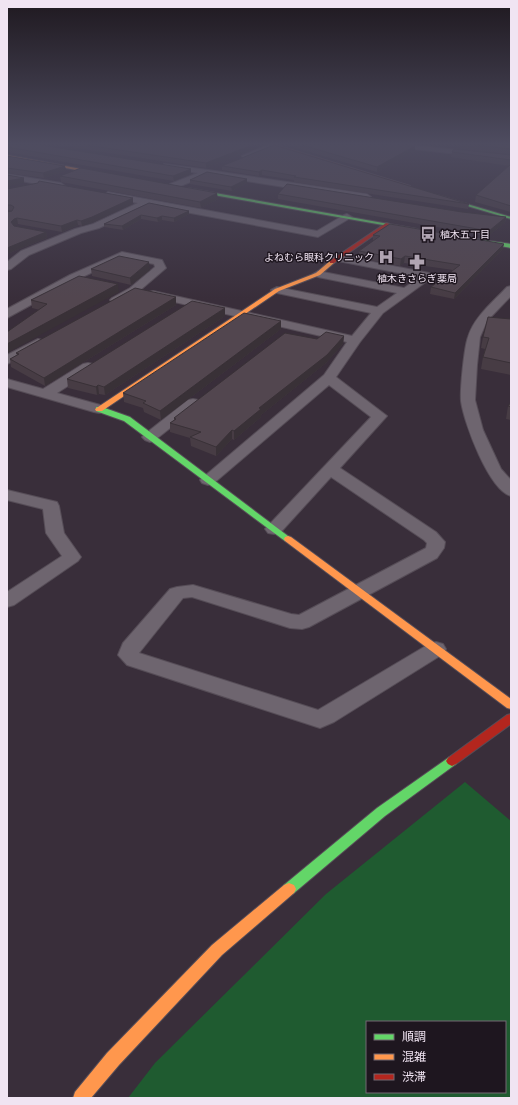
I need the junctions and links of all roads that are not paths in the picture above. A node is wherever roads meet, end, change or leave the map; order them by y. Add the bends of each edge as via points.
1 (117, 197) edge
2 (230, 197) edge
3 (364, 197) edge
4 (443, 197) edge
5 (373, 198) edge
6 (148, 202) junction
7 (461, 213) edge
8 (347, 217) junction
9 (511, 218) edge
10 (388, 224) junction
11 (427, 231) edge
12 (49, 234) dead end
13 (65, 237) junction
14 (465, 238) edge
15 (511, 246) edge
16 (7, 253) edge
17 (22, 255) junction
18 (337, 258) junction
19 (7, 267) edge
20 (318, 274) junction
21 (74, 277) junction
22 (89, 280) edge
23 (119, 287) edge
24 (511, 289) edge
25 (134, 290) junction
26 (277, 290) junction
27 (406, 292) junction
28 (190, 303) junction
29 (107, 305) edge
30 (177, 311) edge
31 (379, 311) junction
32 (240, 313) junction
33 (7, 314) edge
34 (294, 326) junction
35 (281, 336) edge
36 (47, 338) edge
37 (355, 340) junction
38 (7, 360) edge
39 (98, 361) edge
40 (329, 378) junction
41 (7, 383) edge
42 (45, 394) junction
43 (206, 394) edge
44 (99, 409) junction
45 (150, 437) junction
46 (330, 469) junction
47 (208, 480) junction
48 (511, 491) edge
49 (7, 495) edge
50 (274, 529) junction
51 (359, 592) junction
52 (7, 602) edge
53 (436, 649) junction
54 (511, 705) edge
55 (511, 718) edge
56 (81, 1098) edge

1 - 6 street
2 - 8 main road
3 - 5 street
4 - 9 main road
6 - 8 street via 318,234
6 - 13 street
7 - 9 street
8 - 10 main road
10 - 11 main road
10 - 18 main road
12 - 13 street
13 - 17 street
14 - 15 main road
16 - 17 street
17 - 19 street
18 - 20 main road
18 - 27 street via 429,276
20 - 26 main road
20 - 27 street
21 - 22 street
21 - 25 street via 122,255 158,262 161,268
21 - 33 street
23 - 25 street
24 - 48 street via 482,320 474,337 468,400 476,430 494,470
25 - 28 street
25 - 29 street
26 - 31 street
26 - 32 main road
27 - 31 street
28 - 30 street
28 - 32 street
31 - 37 street
32 - 34 street
32 - 44 main road
34 - 35 street
34 - 37 street
36 - 38 street
37 - 40 street
39 - 42 street
40 - 46 street via 380,416
40 - 47 street
41 - 42 street
42 - 44 street
43 - 45 street
44 - 45 main road via 127,419
45 - 47 main road
46 - 50 street
46 - 51 street via 436,542 431,554
47 - 50 main road
49 - 52 street via 51,506 55,533 72,557
50 - 51 main road
51 - 53 main road
51 - 53 street via 308,620 297,622 193,591 182,591 172,596 130,648 128,655 134,660 320,718
53 - 54 main road
55 - 56 main road via 381,812 217,950 112,1059

